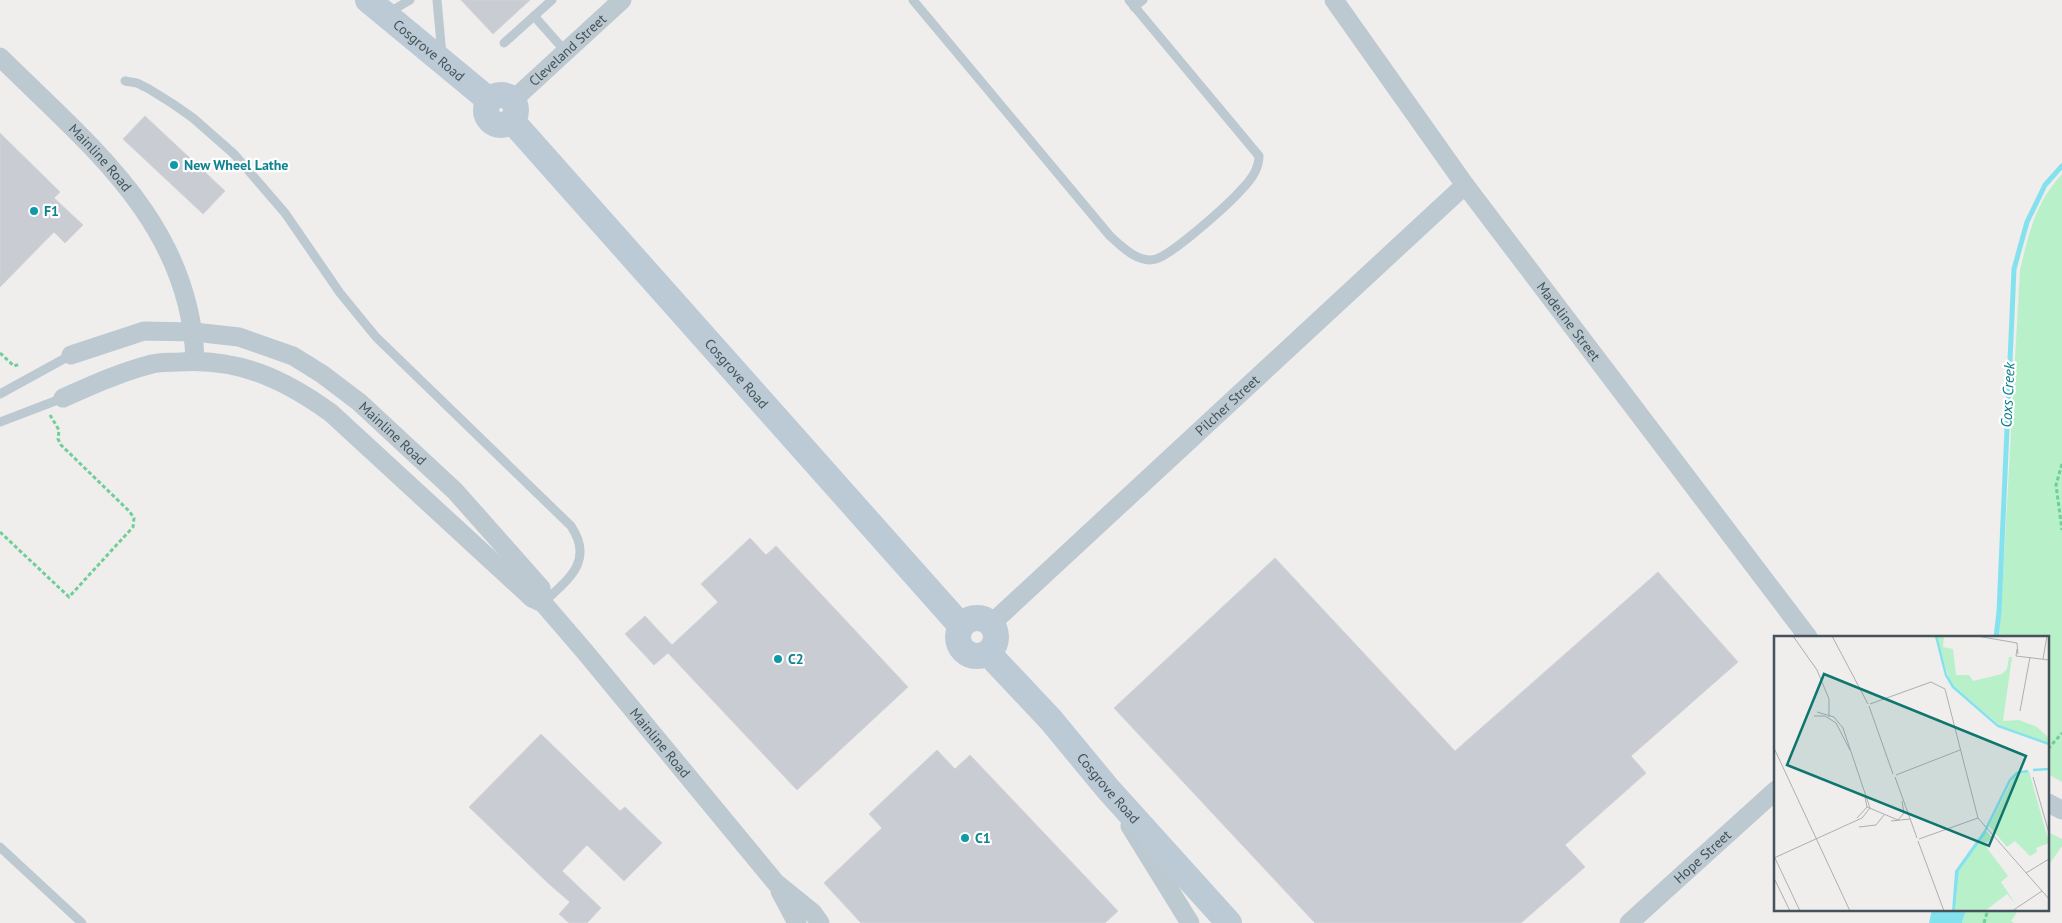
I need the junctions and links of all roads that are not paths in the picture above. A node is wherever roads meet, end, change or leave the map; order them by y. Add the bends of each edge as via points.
1 (410, 0) edge
2 (437, 0) edge
3 (552, 0) edge
4 (622, 0) edge
5 (913, 0) edge
6 (1143, 0) edge
7 (1334, 0) edge
8 (1132, 3) edge
9 (377, 7) edge
10 (534, 16) junction
11 (504, 43) dead end
12 (566, 52) junction
13 (0, 57) edge
14 (442, 60) junction
15 (125, 81) dead end
16 (505, 107) junction
17 (1465, 185) junction
18 (194, 332) junction
19 (71, 356) joint
20 (195, 361) junction
21 (0, 394) edge
22 (63, 398) joint
23 (0, 422) edge
24 (543, 603) junction
25 (990, 624) junction
26 (961, 626) junction
27 (1807, 636) edge
28 (988, 653) junction
29 (1108, 789) junction
30 (1774, 792) edge
31 (2050, 804) edge
32 (2062, 810) edge
33 (0, 847) edge
34 (776, 883) junction
35 (82, 923) edge
36 (797, 923) edge
37 (820, 923) edge
38 (1190, 923) edge
39 (1229, 923) edge
40 (1630, 923) edge

1 - 9 lane
2 - 14 lane
3 - 10 lane
4 - 12 street, Cleveland Street
5 - 8 lane via 1110,236 1128,252 1155,259 1174,249 1243,189 1259,166 1259,156
6 - 8 lane
7 - 17 street, Madeline Street
9 - 14 main road, Cosgrove Road
10 - 11 lane
10 - 12 lane
12 - 16 street, Cleveland Street
13 - 18 street, Mainline Road via 96,152 134,195 154,224 176,269
14 - 16 main road, Cosgrove Road
15 - 24 lane via 137,83 173,104 234,154 285,213 376,337 571,526 579,540 577,567
16 - 26 main road, Cosgrove Road
17 - 25 street, Pilcher Street
17 - 27 street, Madeline Street
18 - 19 street, Mainline Road via 144,331
18 - 20 street, Mainline Road
18 - 24 street, Mainline Road via 240,337 293,356 360,402 455,491 541,588
19 - 21 lane, Mainline Road
20 - 22 street, Mainline Road via 154,363
20 - 24 street, Mainline Road via 233,365 280,381 307,396 331,413 532,598
22 - 23 lane, Mainline Road
24 - 34 street, Mainline Road
25 - 26 main road via 975,618
25 - 28 main road via 996,636
26 - 28 main road via 958,644 966,653 977,657
28 - 29 main road, Cosgrove Road
29 - 38 street
29 - 39 main road, Cosgrove Road
30 - 40 street, Hope Street
31 - 32 street
33 - 35 lane
34 - 36 street, Mainline Road
34 - 37 street, Mainline Road via 813,913

